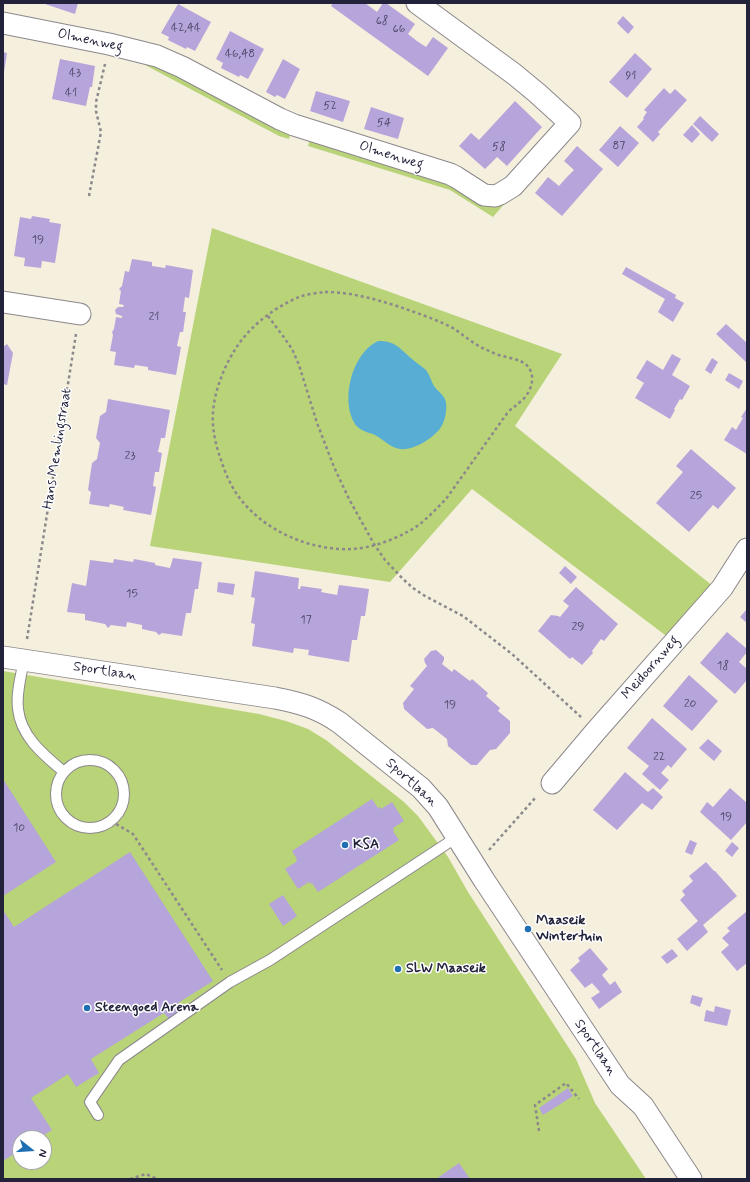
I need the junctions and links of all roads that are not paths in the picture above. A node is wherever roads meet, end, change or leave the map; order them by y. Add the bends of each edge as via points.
1 (417, 3) edge
2 (3, 23) edge
3 (3, 302) edge
4 (80, 314) road end
5 (747, 549) edge
6 (3, 657) edge
7 (24, 660) junction
8 (64, 772) junction
9 (552, 783) road end
10 (457, 837) junction
11 (98, 1116) dead end
12 (691, 1179) edge

1 - 2 street, Olmenweg via 514,74 570,122 513,186 500,194 484,195 450,174 294,125 170,61 109,44
3 - 4 street
5 - 9 street, Meidoornweg via 722,588
6 - 7 street, Sportlaan
7 - 8 lane via 18,691 20,721 33,744
7 - 10 street, Sportlaan via 275,698 312,707 340,723 421,788 438,807
8 - 8 lane via 83,760 105,763 115,770 124,790 124,802 119,812 102,826 91,828 70,821 63,814 56,793 58,782
10 - 11 lane via 270,960 230,982 119,1060 90,1102
10 - 12 street, Sportlaan via 620,1085 643,1106

